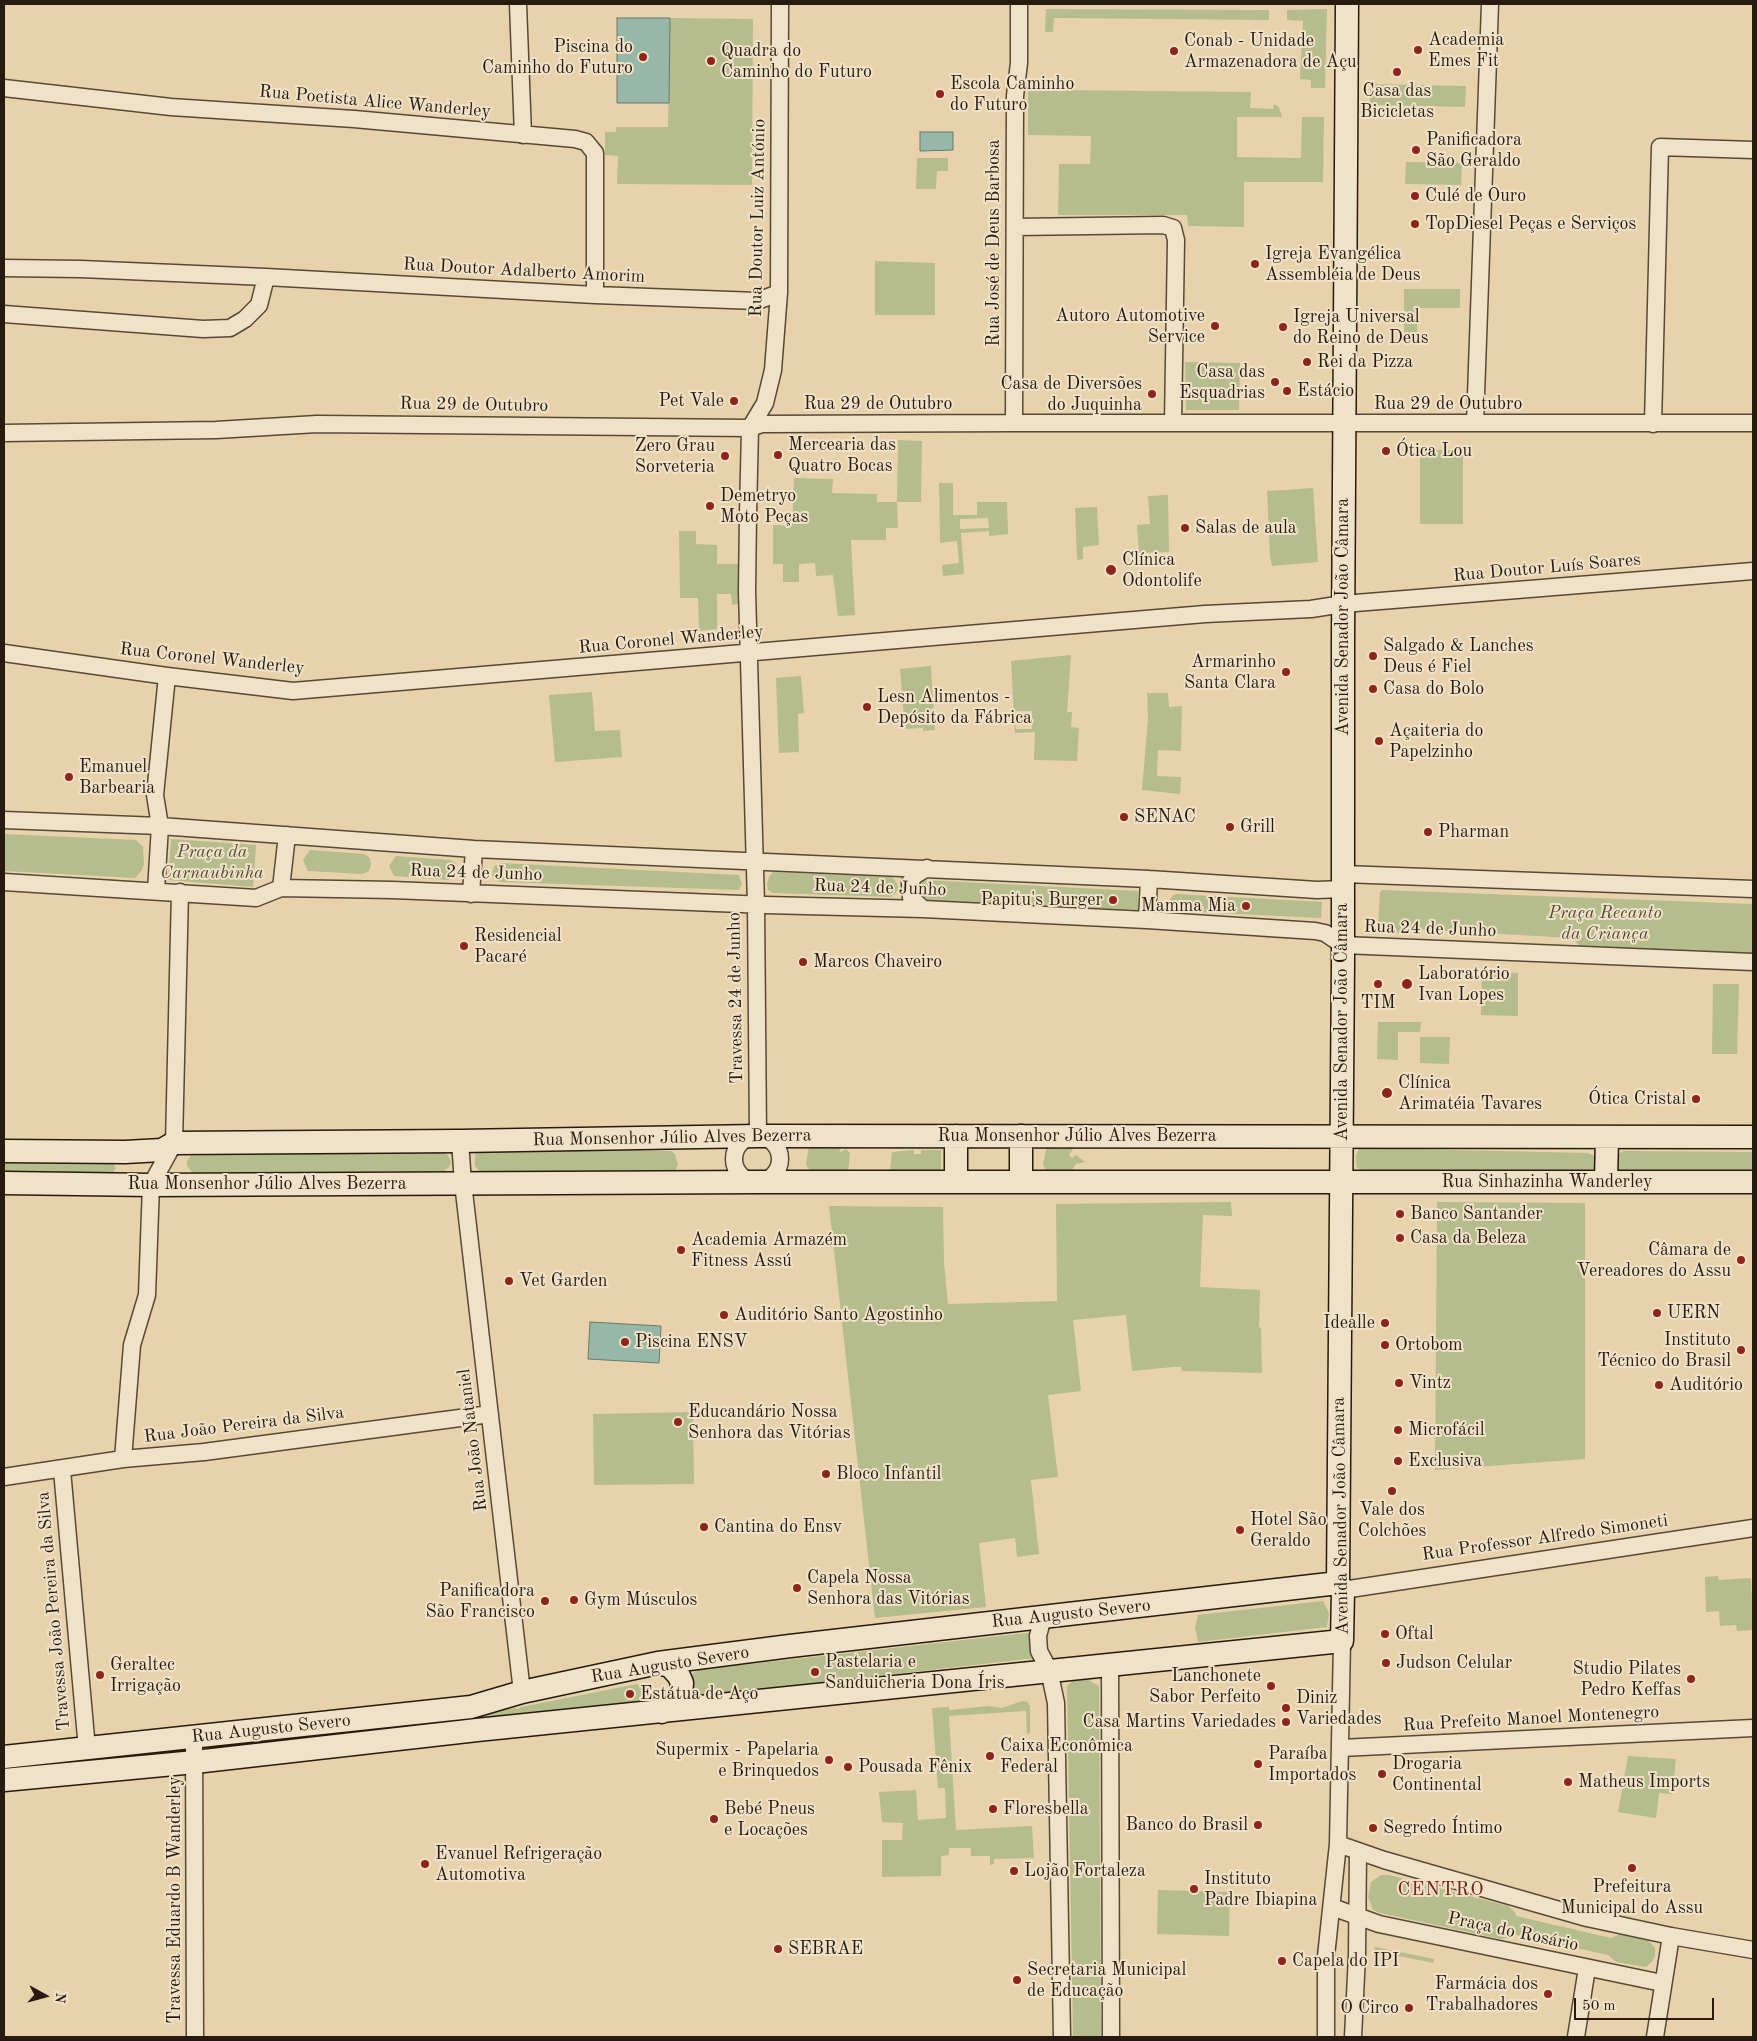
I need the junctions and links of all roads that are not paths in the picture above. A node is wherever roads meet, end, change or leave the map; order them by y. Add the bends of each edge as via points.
1 (518, 4) edge
2 (780, 4) edge
3 (1019, 4) edge
4 (1347, 4) edge
5 (1490, 4) edge
6 (4, 88) edge
7 (523, 135) junction
8 (1753, 150) edge
9 (1015, 227) junction
10 (4, 268) edge
11 (266, 277) junction
12 (780, 293) junction
13 (595, 295) junction
14 (4, 314) edge
15 (1014, 423) junction
16 (1173, 423) junction
17 (1475, 423) junction
18 (1753, 423) edge
19 (1344, 424) junction
20 (1653, 424) junction
21 (750, 428) junction
22 (4, 433) edge
23 (1753, 571) edge
24 (1343, 604) junction
25 (4, 653) edge
26 (749, 653) junction
27 (167, 676) junction
28 (4, 820) edge
29 (160, 826) junction
30 (287, 835) junction
31 (474, 849) junction
32 (753, 860) junction
33 (889, 867) junction
34 (927, 868) junction
35 (1149, 879) junction
36 (4, 882) edge
37 (1343, 882) junction
38 (281, 888) junction
39 (1753, 889) edge
40 (156, 891) junction
41 (180, 892) junction
42 (471, 894) junction
43 (756, 904) junction
44 (887, 907) junction
45 (923, 909) junction
46 (1147, 920) junction
47 (1343, 945) junction
48 (1753, 962) edge
49 (758, 1136) junction
50 (956, 1136) junction
51 (1022, 1136) junction
52 (1341, 1136) junction
53 (1753, 1137) edge
54 (1607, 1138) junction
55 (460, 1141) junction
56 (174, 1143) junction
57 (4, 1151) edge
58 (1021, 1181) junction
59 (1606, 1181) junction
60 (758, 1182) junction
61 (956, 1182) junction
62 (1341, 1182) junction
63 (1753, 1182) edge
64 (4, 1183) edge
65 (463, 1183) junction
66 (151, 1185) junction
67 (490, 1414) junction
68 (123, 1459) junction
69 (62, 1470) junction
70 (4, 1477) edge
71 (1753, 1528) edge
72 (1340, 1586) junction
73 (1043, 1617) junction
74 (1342, 1641) junction
75 (690, 1659) junction
76 (658, 1663) junction
77 (1110, 1664) junction
78 (1049, 1670) junction
79 (522, 1692) junction
80 (698, 1708) junction
81 (662, 1712) junction
82 (1753, 1728) edge
83 (194, 1737) junction
84 (1341, 1748) junction
85 (87, 1749) junction
86 (4, 1757) edge
87 (195, 1762) junction
88 (4, 1780) edge
89 (1338, 1844) junction
90 (1358, 1850) junction
91 (1333, 1884) junction
92 (1358, 1886) junction
93 (1332, 1907) junction
94 (1357, 1916) junction
95 (1671, 1936) junction
96 (1753, 1950) edge
97 (1587, 1968) junction
98 (1662, 1983) junction
99 (195, 2037) edge
100 (1061, 2037) edge
101 (1111, 2037) edge
102 (1326, 2037) edge
103 (1353, 2037) edge
104 (1576, 2037) edge
105 (1654, 2037) edge

1 - 7 street
2 - 12 street, Rua Doutor Luiz António
3 - 9 street, Rua José de Deus Barbosa
4 - 19 main road, Avenida Senador João Câmara
5 - 17 street
6 - 7 street, Rua Poetista Alice Wanderley via 171,107 354,119
7 - 13 street, Rua Poetista Alice Wanderley via 586,142 595,153
8 - 20 street via 1660,147
9 - 15 street, Rua José de Deus Barbosa
9 - 16 street via 1163,225 1173,228 1176,240
10 - 11 street, Rua Doutor Adalberto Amorim
11 - 13 street, Rua Doutor Adalberto Amorim
11 - 14 street via 259,305 230,328 203,329
12 - 13 street, Rua Doutor Adalberto Amorim via 757,301
12 - 21 street, Rua Doutor Luiz António via 773,370 765,403
15 - 16 street, Rua 29 de Outubro
15 - 21 street, Rua 29 de Outubro via 762,424
16 - 19 street, Rua 29 de Outubro
17 - 19 street, Rua 29 de Outubro
17 - 20 street, Rua 29 de Outubro
18 - 20 street, Rua 29 de Outubro
19 - 24 main road, Avenida Senador João Câmara
21 - 22 street, Rua 29 de Outubro via 318,424 216,430
21 - 26 street, Travessa 24 de Junho
23 - 24 street, Rua Doutor Luís Soares
24 - 26 street, Rua Coronel Wanderley
24 - 37 main road, Avenida Senador João Câmara
25 - 27 street, Rua Coronel Wanderley
26 - 27 street, Rua Coronel Wanderley via 293,691
26 - 32 street, Travessa 24 de Junho
27 - 29 street via 156,795
28 - 29 street, Rua 24 de Junho
29 - 30 street, Rua 24 de Junho
29 - 40 street
30 - 31 street, Rua 24 de Junho
30 - 38 street
31 - 32 street, Rua 24 de Junho
31 - 42 street
32 - 33 street, Rua 24 de Junho
32 - 43 street, Travessa 24 de Junho
33 - 34 street, Rua 24 de Junho
33 - 44 street via 899,876 902,888 898,900
34 - 35 street, Rua 24 de Junho
34 - 45 street via 914,876 910,883 912,898
35 - 37 street, Rua 24 de Junho via 1317,890
35 - 46 street
36 - 40 street, Rua 24 de Junho
37 - 39 street, Rua 24 de Junho
37 - 47 main road, Avenida Senador João Câmara
38 - 41 street, Rua 24 de Junho via 256,898
38 - 42 street, Rua 24 de Junho
40 - 41 street, Rua 24 de Junho
41 - 56 street
42 - 43 street, Rua 24 de Junho
43 - 44 street, Rua 24 de Junho
43 - 49 street, Travessa 24 de Junho
44 - 45 street, Rua 24 de Junho
45 - 46 street, Rua 24 de Junho
46 - 47 street, Rua 24 de Junho via 1315,931 1325,933
47 - 48 street, Rua 24 de Junho
47 - 52 main road, Avenida Senador João Câmara
49 - 50 main road, Rua Monsenhor Júlio Alves Bezerra
49 - 55 main road, Rua Monsenhor Júlio Alves Bezerra
49 - 60 street via 775,1144 780,1156 777,1171
49 - 60 street via 740,1144 735,1162 740,1174
50 - 51 main road, Rua Monsenhor Júlio Alves Bezerra
50 - 61 main road
51 - 52 main road, Rua Monsenhor Júlio Alves Bezerra
51 - 58 main road
52 - 54 main road
52 - 62 main road, Avenida Senador João Câmara
53 - 54 main road
54 - 59 main road
55 - 56 main road, Rua Monsenhor Júlio Alves Bezerra
55 - 65 street, Rua João Nataniel
56 - 57 main road, Rua Monsenhor Júlio Alves Bezerra via 162,1150 125,1152
56 - 66 street
58 - 61 main road, Rua Monsenhor Júlio Alves Bezerra
58 - 62 main road, Rua Monsenhor Júlio Alves Bezerra
59 - 62 main road, Rua Sinhazinha Wanderley
59 - 63 main road, Rua Sinhazinha Wanderley
60 - 61 main road, Rua Monsenhor Júlio Alves Bezerra
60 - 65 main road, Rua Monsenhor Júlio Alves Bezerra
62 - 72 main road, Avenida Senador João Câmara
64 - 66 main road, Rua Monsenhor Júlio Alves Bezerra
65 - 66 main road, Rua Monsenhor Júlio Alves Bezerra
65 - 67 street, Rua João Nataniel
66 - 68 street via 147,1295 132,1345
67 - 68 street, Rua João Pereira da Silva via 204,1452
67 - 79 street, Rua João Nataniel
68 - 69 street, Rua João Pereira da Silva
69 - 70 street, Rua João Pereira da Silva
69 - 85 street, Travessa João Pereira da Silva
71 - 72 street, Rua Professor Alfredo Simoneti
72 - 73 main road, Rua Augusto Severo
72 - 74 main road, Avenida Senador João Câmara
73 - 75 main road, Rua Augusto Severo
73 - 78 street via 1038,1636 1039,1651
74 - 77 main road, Rua Augusto Severo
74 - 84 street, Avenida Senador João Câmara
75 - 76 main road, Rua Augusto Severo
75 - 80 main road via 685,1672 685,1690
76 - 79 main road, Rua Augusto Severo
76 - 81 main road via 670,1666 682,1683 681,1695
77 - 78 main road, Rua Augusto Severo
77 - 101 street
78 - 80 main road, Rua Augusto Severo
78 - 100 street via 1056,1703
79 - 83 main road, Rua Augusto Severo via 471,1707
80 - 81 main road, Rua Augusto Severo
81 - 87 main road, Rua Augusto Severo
82 - 84 street, Rua Prefeito Manoel Montenegro
83 - 85 main road, Rua Augusto Severo
83 - 87 street, Travessa Eduardo B Wanderley
84 - 89 street, Avenida Senador João Câmara
85 - 86 main road, Rua Augusto Severo
87 - 88 main road, Rua Augusto Severo
87 - 99 street, Travessa Eduardo B Wanderley
89 - 90 street, Praça do Rosário
89 - 91 street, Avenida Senador João Câmara
90 - 92 street
90 - 95 street, Praça do Rosário via 1587,1918
91 - 92 street via 1336,1894 1344,1899 1354,1896
91 - 93 street, Avenida Senador João Câmara
92 - 94 street
93 - 94 street, Praça do Rosário
93 - 102 street, Avenida Senador João Câmara via 1326,1956
94 - 97 street, Praça do Rosário via 1379,1924
94 - 103 street
95 - 96 street, Praça do Rosário
95 - 98 street
97 - 98 street, Praça do Rosário
97 - 104 street
98 - 105 street

